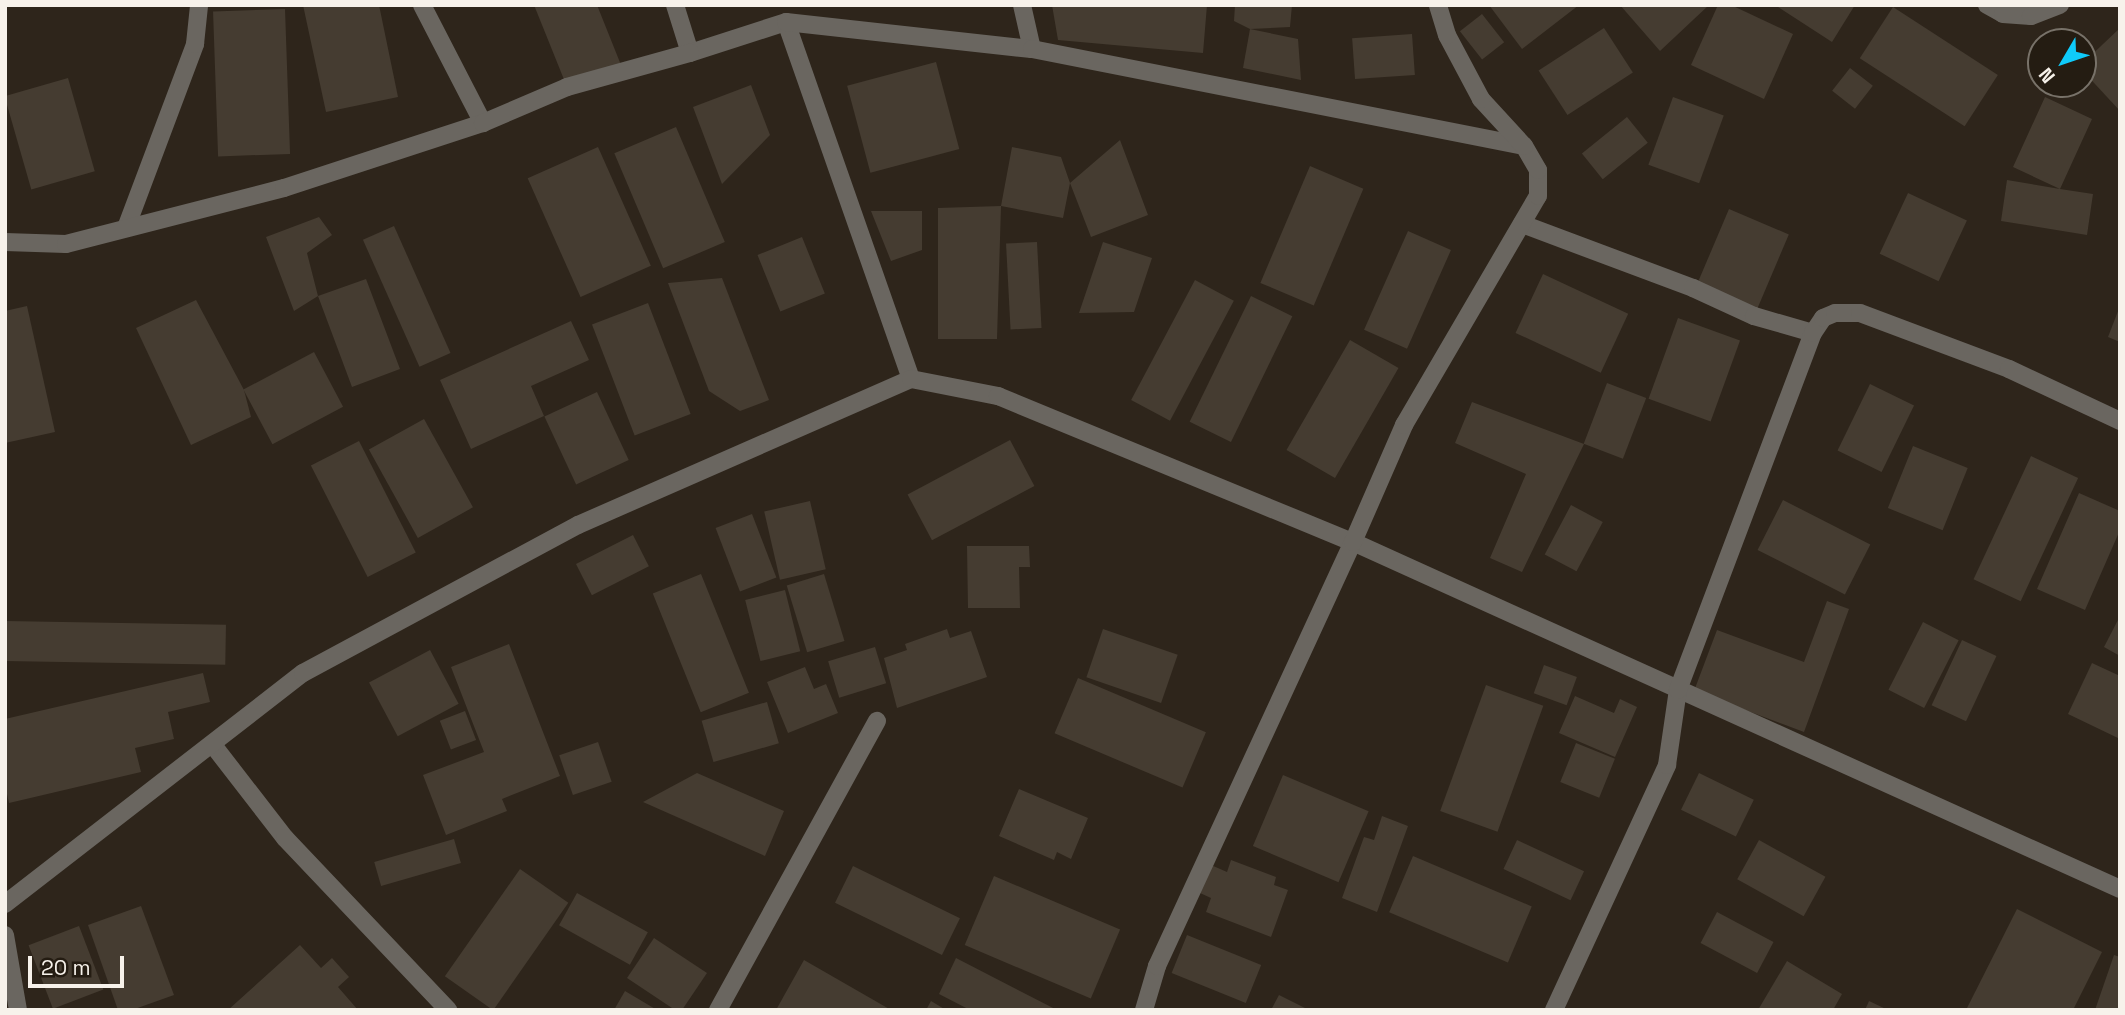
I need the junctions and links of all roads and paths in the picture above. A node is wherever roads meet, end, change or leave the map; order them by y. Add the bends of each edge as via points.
1 (199, 5) edge
2 (422, 5) edge
3 (675, 5) edge
4 (1022, 5) edge
5 (1438, 5) edge
6 (1987, 5) edge
7 (2060, 5) edge
8 (786, 22) junction
9 (1032, 49) junction
10 (690, 53) junction
11 (483, 123) junction
12 (1524, 146) junction
13 (1522, 223) junction
14 (126, 228) junction
15 (5, 243) edge
16 (1813, 333) junction
17 (911, 379) junction
18 (2120, 421) edge
19 (1353, 542) junction
20 (1678, 690) junction
21 (877, 721) dead end
22 (214, 746) junction
23 (2120, 890) edge
24 (5, 904) edge
25 (5, 935) edge
26 (18, 1010) edge
27 (448, 1010) edge
28 (718, 1010) edge
29 (1144, 1010) edge
30 (1554, 1010) edge

1 - 14 street via 195,44
2 - 11 street
3 - 10 street
4 - 9 street
5 - 12 street via 1447,36 1481,99
6 - 7 street via 2003,14 2031,16
8 - 9 street
8 - 10 street
8 - 17 street
9 - 12 street
10 - 11 street via 567,87
11 - 14 street via 284,188
12 - 13 street via 1538,170 1538,196
13 - 16 street via 1754,316
13 - 19 street via 1404,425
14 - 15 street via 66,244
16 - 18 street via 1823,318 1860,313 2009,369
16 - 20 street
17 - 19 street via 998,396
17 - 22 street via 578,525 303,673
19 - 20 street
19 - 29 street via 1157,966
20 - 23 street
20 - 30 street via 1667,765
21 - 28 street
22 - 24 street
22 - 27 street via 285,838
25 - 26 street

